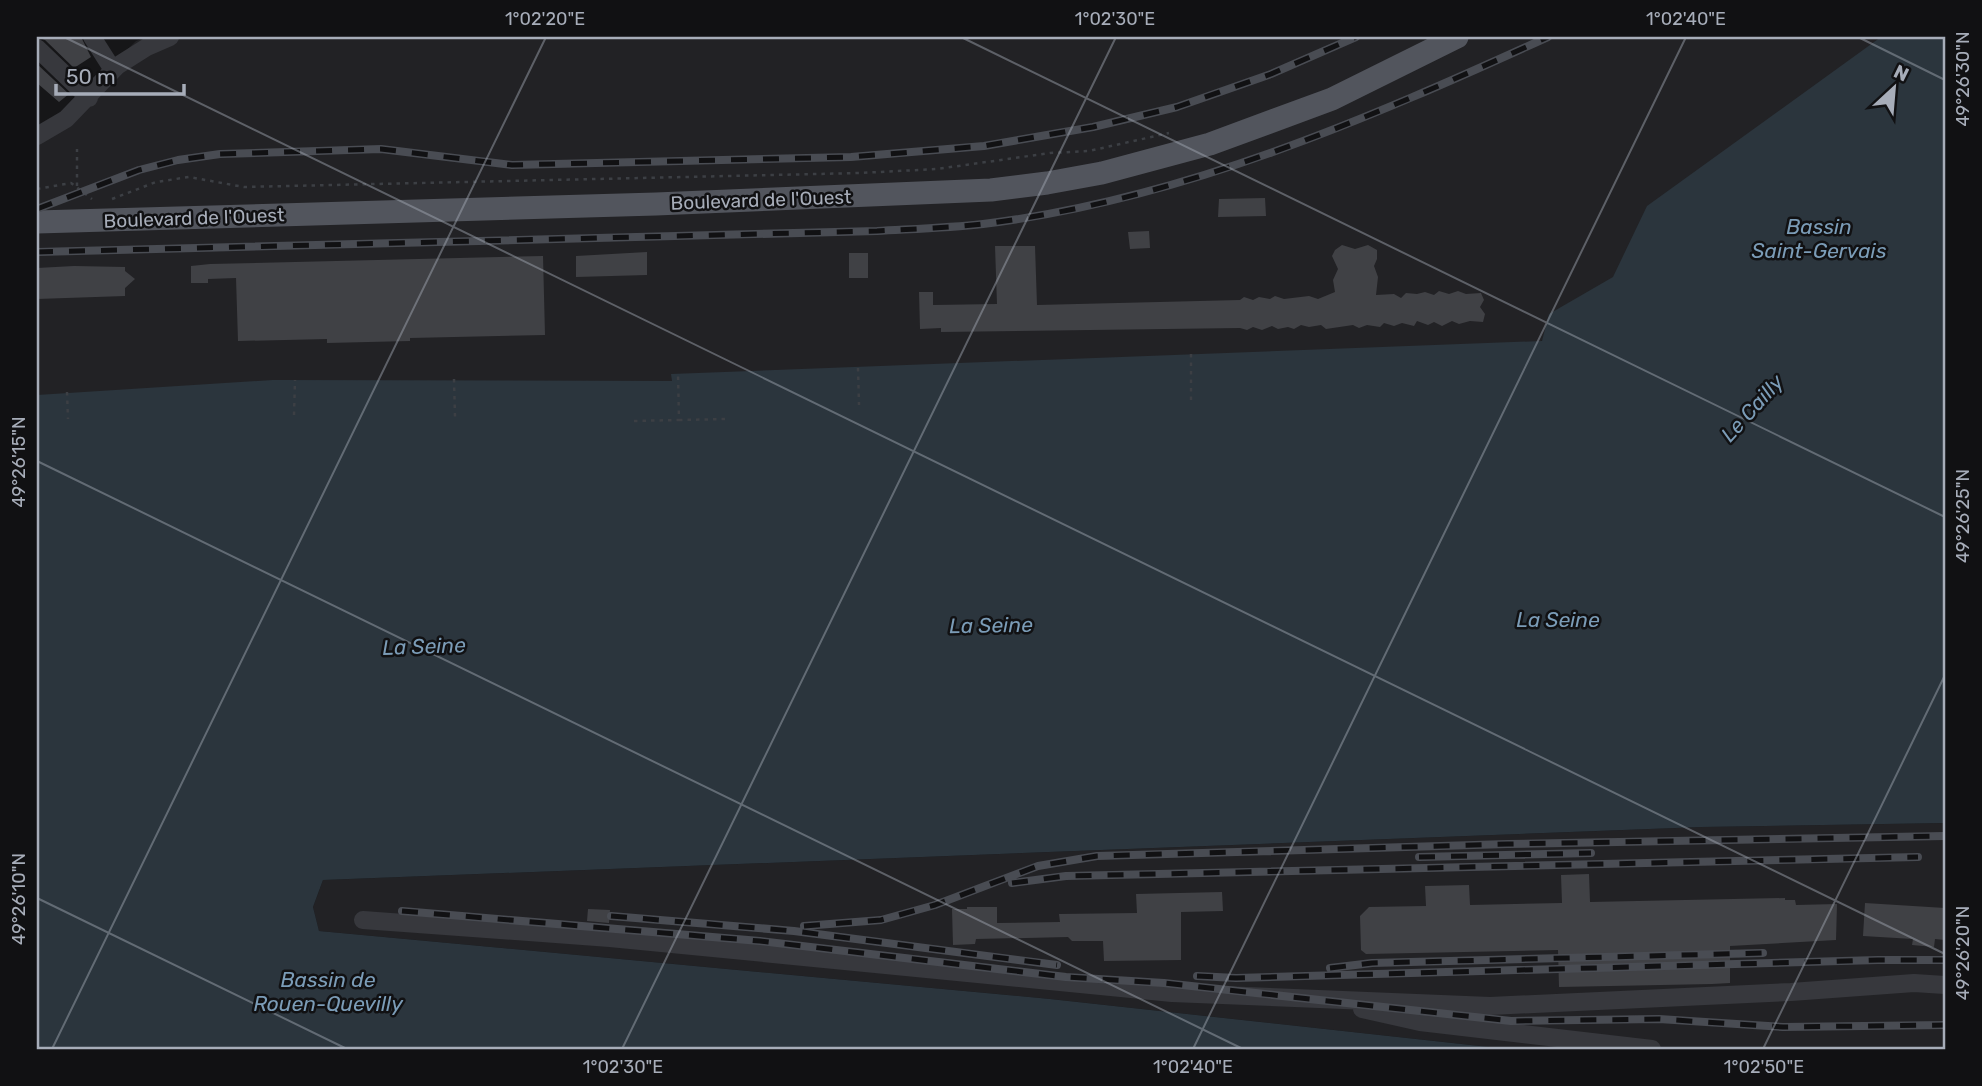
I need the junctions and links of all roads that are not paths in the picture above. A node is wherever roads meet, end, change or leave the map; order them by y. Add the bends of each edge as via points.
1 (93, 37) edge
2 (170, 37) edge
3 (1457, 37) edge
4 (37, 48) edge
5 (113, 70) junction
6 (89, 98) junction
7 (37, 136) edge
8 (37, 222) edge
9 (363, 920) dead end
10 (1945, 985) edge
11 (1314, 999) junction
12 (1652, 1049) edge

1 - 5 street
2 - 5 street
3 - 8 main road, Boulevard de l'Ouest via 1332,99 1210,145 1047,183 991,190 670,204
4 - 6 street
5 - 6 street
6 - 7 street via 66,120
9 - 11 street via 610,938 1172,993
10 - 11 street via 1489,1006
11 - 12 street via 1420,1021

